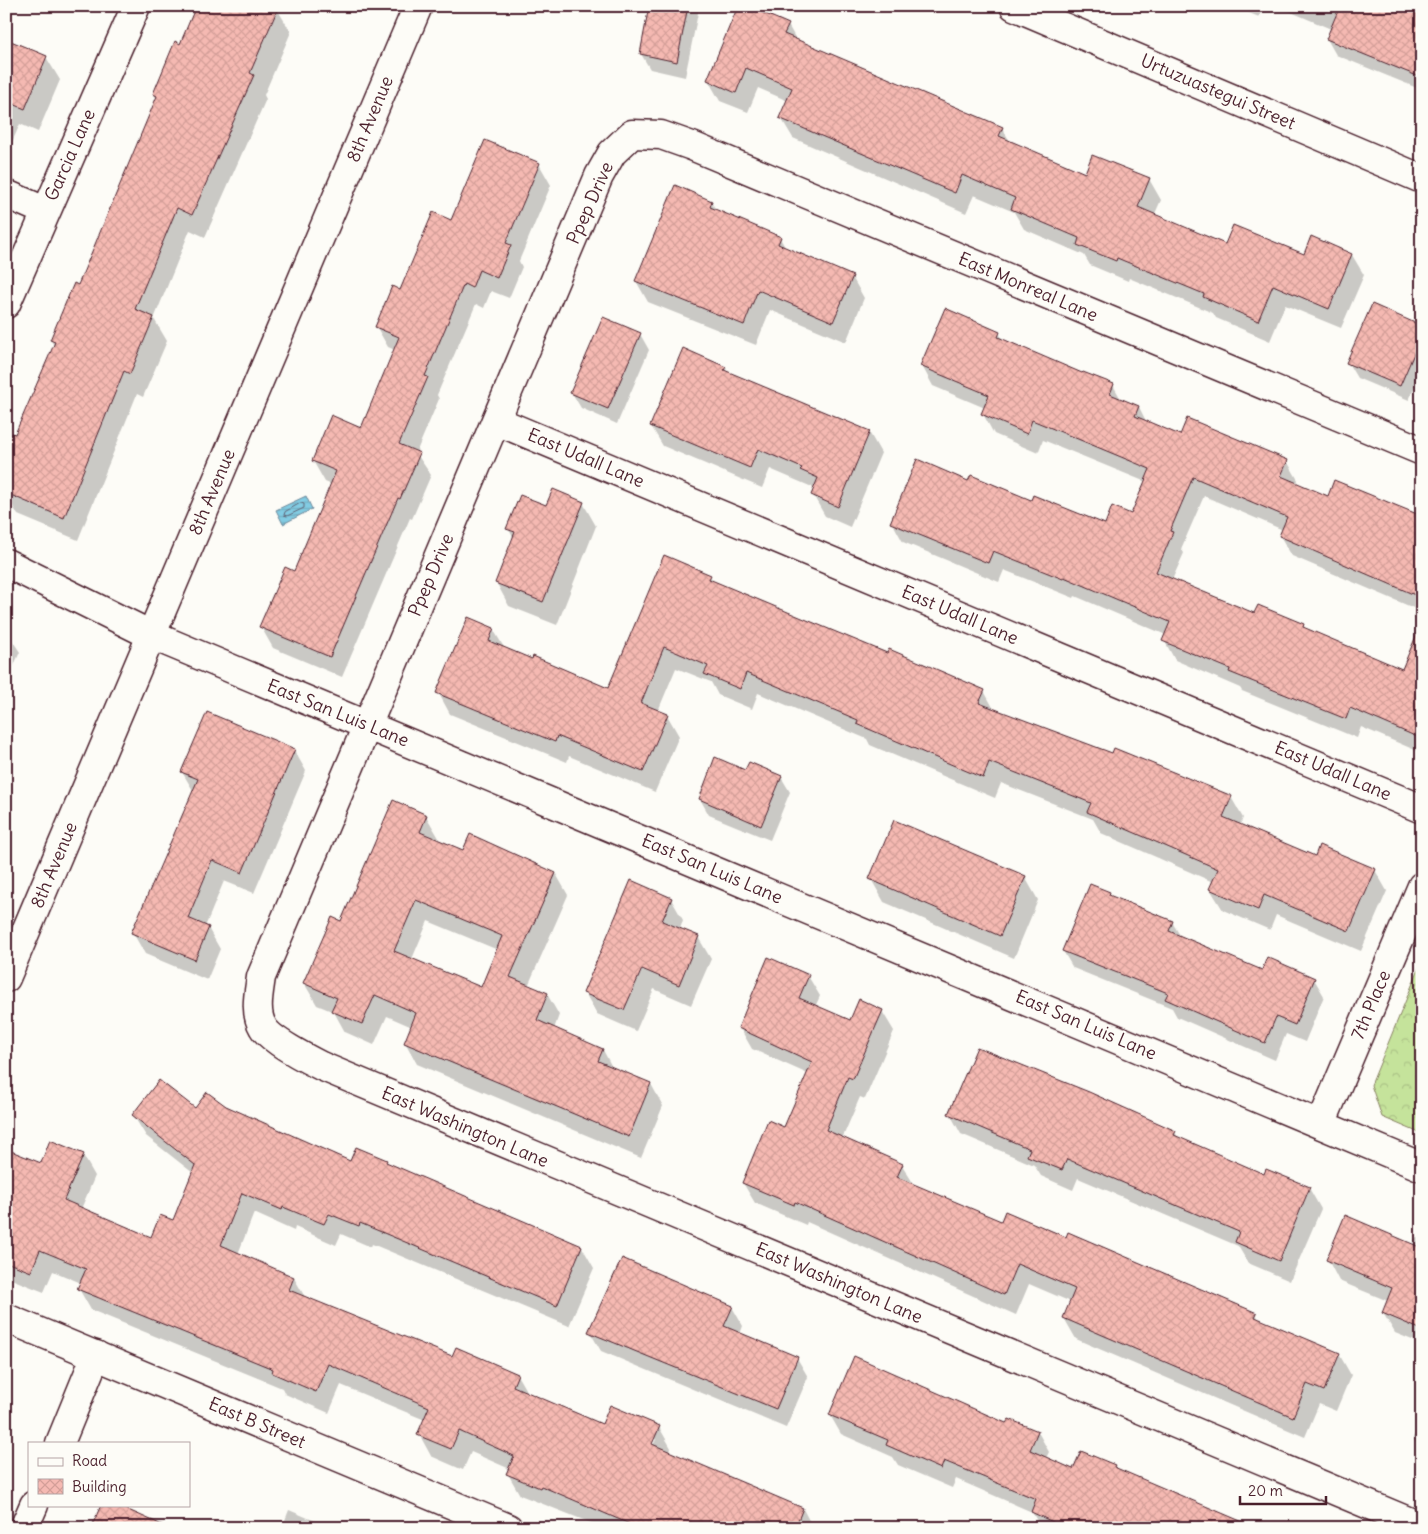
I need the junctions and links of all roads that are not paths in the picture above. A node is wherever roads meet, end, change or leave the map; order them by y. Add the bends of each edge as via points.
1 (136, 6) edge
2 (418, 6) edge
3 (1014, 6) edge
4 (632, 134) joint
5 (1422, 179) edge
6 (6, 194) edge
7 (45, 211) junction
8 (6, 304) edge
9 (497, 421) junction
10 (1422, 451) edge
11 (6, 563) edge
12 (151, 635) junction
13 (367, 725) junction
14 (1422, 809) edge
15 (1422, 886) edge
16 (6, 978) edge
17 (263, 1028) joint
18 (1321, 1124) junction
19 (1422, 1167) edge
20 (6, 1318) edge
21 (96, 1355) junction
22 (60, 1442) edge
23 (34, 1506) edge
24 (1422, 1527) edge
25 (24, 1528) edge
26 (508, 1528) edge

1 - 7 street, Garcia Lane
2 - 12 street, 8th Avenue
3 - 5 street, Urtuzuastegui Street
4 - 9 street, Ppep Drive via 612,153 599,176
4 - 10 street, East Monreal Lane via 661,135 692,146
6 - 7 street
7 - 8 street, Garcia Lane
9 - 13 street, Ppep Drive
9 - 14 street, East Udall Lane
11 - 12 street, East San Luis Lane
12 - 13 street, East San Luis Lane
12 - 16 street, 8th Avenue
13 - 17 street, Ppep Drive via 261,977 257,1002
13 - 18 street, East San Luis Lane
15 - 18 street, 7th Place
17 - 24 street, East Washington Lane via 286,1047 321,1066
18 - 19 street, East San Luis Lane
20 - 21 street, East B Street
21 - 22 street
21 - 26 street, East B Street
23 - 25 street

